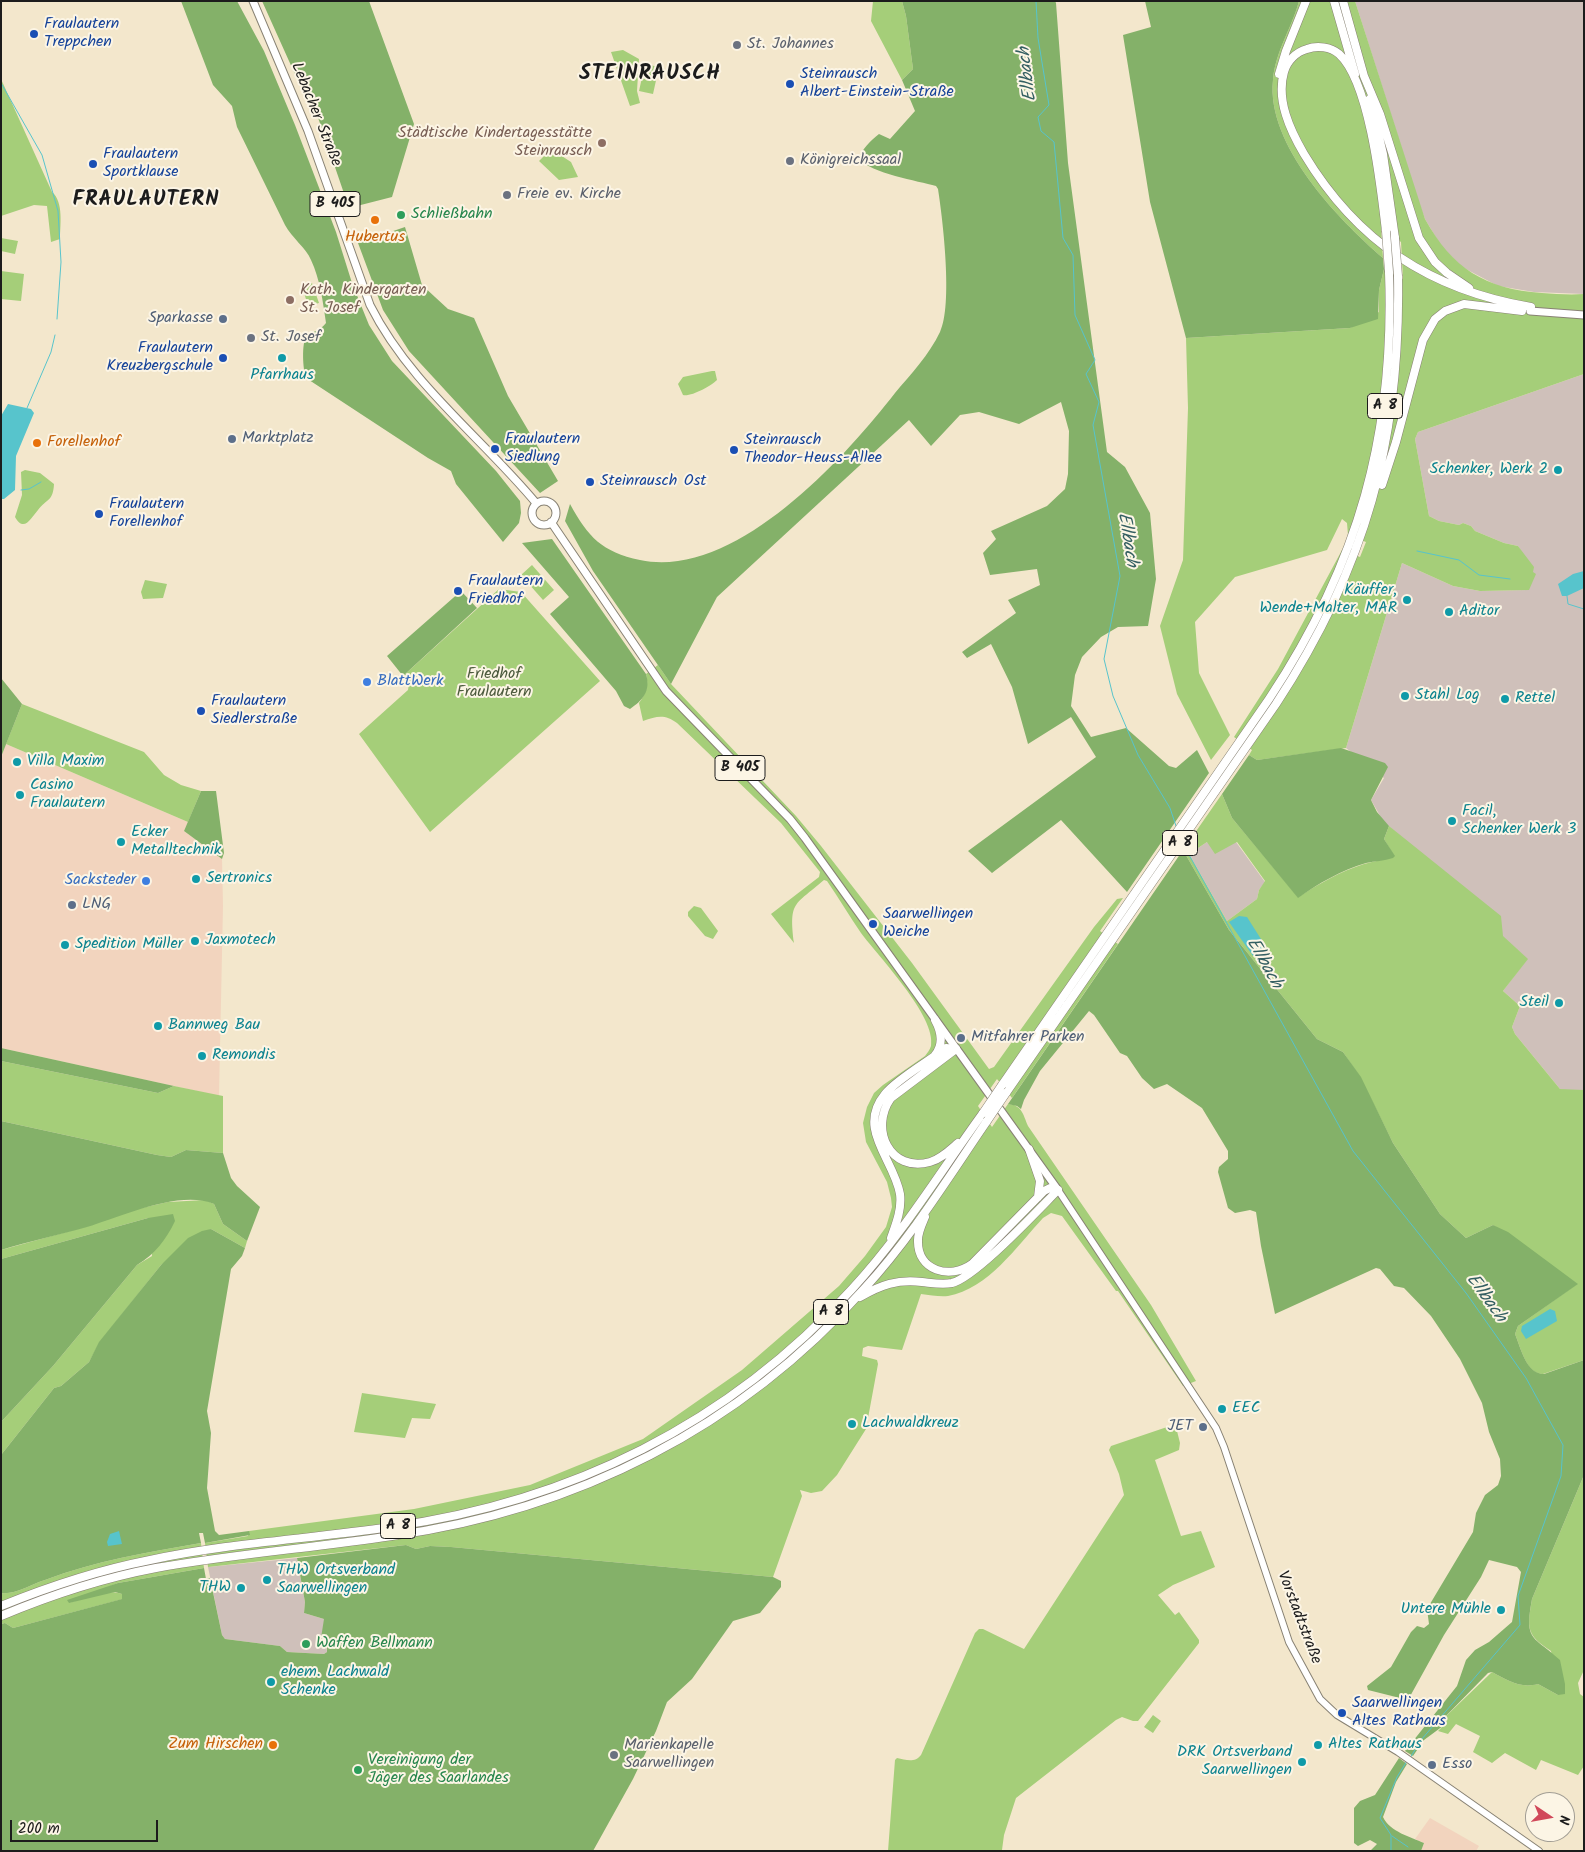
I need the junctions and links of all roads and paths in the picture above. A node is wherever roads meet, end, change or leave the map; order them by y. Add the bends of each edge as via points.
1 (253, 1) edge
2 (1306, 1) edge
3 (1334, 1) edge
4 (1343, 1) edge
5 (1364, 76) junction
6 (1359, 87) junction
7 (1530, 309) junction
8 (1584, 311) edge
9 (1584, 315) edge
10 (536, 503) junction
11 (1371, 507) junction
12 (551, 522) junction
13 (1357, 539) junction
14 (1109, 938) junction
15 (935, 1020) junction
16 (956, 1049) junction
17 (934, 1057) junction
18 (974, 1124) junction
19 (1029, 1149) junction
20 (1058, 1190) junction
21 (1034, 1202) junction
22 (929, 1205) junction
23 (887, 1248) junction
24 (853, 1302) junction
25 (1, 1606) edge
26 (1, 1616) edge
27 (1540, 1851) edge

1 - 10 main road, Lebacher Straße / B 405 via 308,130 370,305 401,357
2 - 7 highway via 1281,64 1278,92 1283,121 1320,186 1347,219 1396,261 1453,290 1491,303
3 - 6 highway, A 8
4 - 5 highway, A 8
5 - 7 highway via 1380,114 1413,225 1426,250 1447,273 1470,289
5 - 11 highway, A 8, bridge via 1383,154 1395,238 1399,336 1386,448
6 - 7 highway via 1339,54 1324,48 1309,48 1294,55 1284,70 1284,107 1292,132 1335,200 1381,246 1422,272 1487,298
6 - 13 highway, A 8, bridge via 1386,231 1391,335 1382,425
7 - 8 main road
7 - 9 main road
7 - 11 highway via 1464,304 1445,311 1435,319 1423,340 1392,457
10 - 12 main road via 532,512 535,520 542,525
10 - 12 main road via 545,501 553,505 556,514
11 - 13 highway, A 8
12 - 15 main road, B 405 via 666,691 790,820
13 - 14 highway, A 8 via 1334,604 1305,659
14 - 18 highway, A 8, bridge
14 - 22 highway, A 8, bridge
15 - 16 main road, B 405
15 - 17 highway via 941,1040
16 - 17 highway via 946,1048
16 - 18 highway via 890,1098 882,1117 883,1138 901,1159 922,1164 942,1156
16 - 19 main road, B 405
17 - 23 highway via 886,1093 875,1114 876,1139 894,1175 900,1196 897,1220
18 - 23 highway, A 8
19 - 20 main road, B 405
19 - 21 highway via 1040,1181
20 - 21 highway via 1050,1188
20 - 24 highway via 963,1279 945,1284 894,1282 878,1287
20 - 27 main road, Vorstadtstraße via 1221,1438 1289,1642 1314,1691 1337,1715 1410,1760
21 - 22 highway via 972,1264 953,1273 932,1268 920,1254 918,1234
22 - 24 highway, A 8
23 - 25 highway, A 8 via 808,1334 730,1397 661,1440 572,1482 515,1501 445,1518 153,1559 70,1580
24 - 26 highway, A 8 via 814,1341 736,1405 665,1448 575,1491 518,1510 446,1527 155,1568 80,1587

